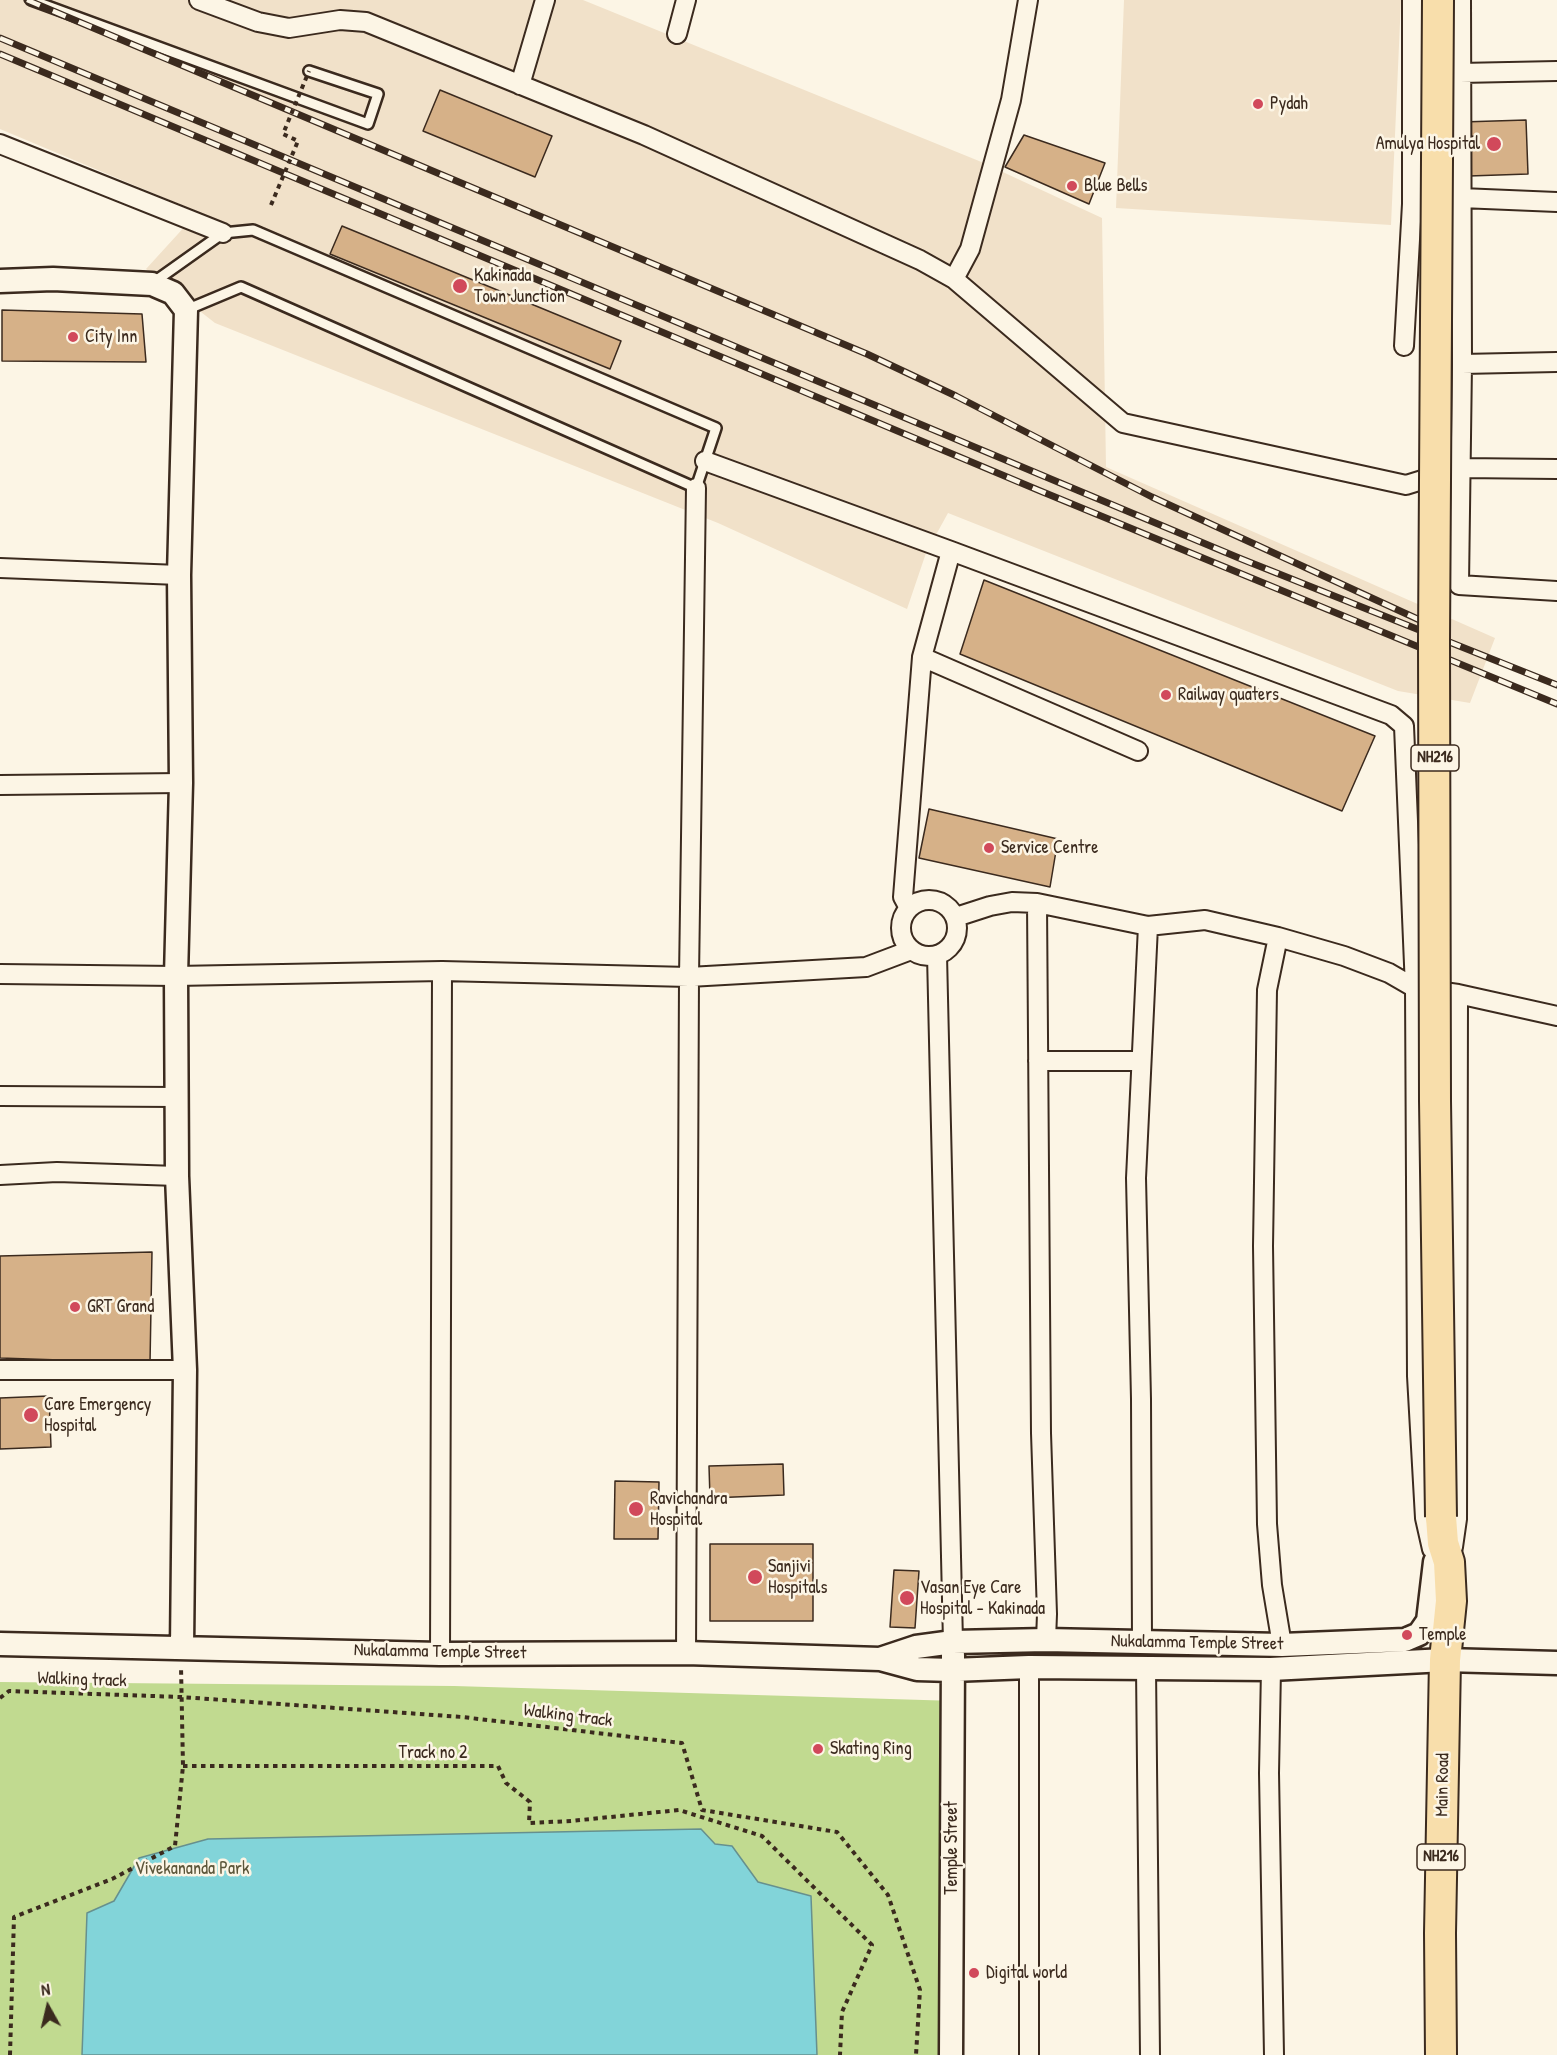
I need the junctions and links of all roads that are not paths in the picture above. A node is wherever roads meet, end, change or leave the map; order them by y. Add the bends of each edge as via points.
1 (32, 0) edge
2 (199, 0) edge
3 (545, 0) edge
4 (686, 0) edge
5 (1028, 0) edge
6 (1412, 0) edge
7 (1438, 0) edge
8 (1461, 0) edge
9 (676, 34) dead end
10 (309, 70) road end
11 (1557, 71) edge
12 (1460, 74) junction
13 (520, 85) junction
14 (0, 144) edge
15 (1461, 198) junction
16 (1557, 202) edge
17 (224, 233) junction
18 (954, 279) junction
19 (0, 281) edge
20 (152, 284) junction
21 (186, 310) junction
22 (1404, 346) dead end
23 (1557, 363) edge
24 (1462, 364) junction
25 (705, 461) junction
26 (1461, 468) junction
27 (1557, 468) edge
28 (696, 488) junction
29 (951, 550) junction
30 (0, 568) edge
31 (179, 575) junction
32 (1557, 591) edge
33 (922, 657) junction
34 (1137, 751) dead end
35 (181, 783) junction
36 (0, 785) edge
37 (1037, 903) junction
38 (909, 908) junction
39 (956, 917) junction
40 (1148, 926) junction
41 (1278, 937) junction
42 (911, 950) junction
43 (938, 955) junction
44 (442, 971) junction
45 (0, 974) edge
46 (176, 976) junction
47 (689, 977) junction
48 (1415, 988) junction
49 (1458, 994) junction
50 (1557, 1016) edge
51 (1038, 1061) junction
52 (1140, 1061) junction
53 (0, 1096) edge
54 (177, 1097) junction
55 (0, 1175) edge
56 (177, 1176) junction
57 (0, 1370) edge
58 (185, 1370) junction
59 (1442, 1546) junction
60 (1046, 1640) junction
61 (1142, 1641) junction
62 (953, 1642) junction
63 (0, 1644) edge
64 (1282, 1645) junction
65 (182, 1647) junction
66 (686, 1653) junction
67 (440, 1654) junction
68 (880, 1659) junction
69 (1445, 1660) junction
70 (1557, 1663) edge
71 (1029, 1667) junction
72 (1146, 1668) junction
73 (1271, 1669) junction
74 (952, 1670) junction
75 (951, 2055) edge
76 (1029, 2055) edge
77 (1150, 2055) edge
78 (1274, 2055) edge
79 (1442, 2055) edge

1 - 10 lane via 368,124 378,94
2 - 13 street via 258,22 289,28 340,20 366,22
3 - 13 street
4 - 9 street
5 - 18 street via 1011,100 970,249
6 - 22 street via 1412,204
7 - 59 highway, NH216, bridge via 1435,1101
8 - 12 street
11 - 12 street
12 - 15 street
13 - 18 street via 644,135
14 - 17 street
15 - 16 street
15 - 24 street
17 - 20 lane
17 - 25 lane via 253,231 716,428
18 - 26 street via 1123,423 1406,485
19 - 20 street via 53,279
20 - 21 street via 173,293
21 - 28 lane via 241,286
21 - 31 street
23 - 24 street
24 - 26 street
25 - 28 lane
25 - 29 street
26 - 27 street
26 - 32 street via 1460,585
28 - 47 street
29 - 33 street
29 - 48 street via 1391,715 1404,726
30 - 31 street
31 - 35 street
33 - 34 street
33 - 38 street via 903,897
35 - 36 street
35 - 46 street
37 - 39 street via 1012,902
37 - 40 street
37 - 51 street
38 - 39 street via 916,902 935,900 944,903
38 - 42 street via 903,915 901,934
39 - 43 street via 953,944
40 - 41 street via 1205,920
40 - 52 street
41 - 48 street via 1344,956
41 - 64 street via 1268,990 1263,1246 1267,1524
42 - 43 street
42 - 47 street via 866,967
43 - 62 street
44 - 46 street
44 - 47 street
44 - 67 street
45 - 46 street
46 - 54 street
47 - 66 street
48 - 49 street
48 - 59 street via 1417,1376 1425,1518
49 - 50 street
49 - 59 street via 1457,1519 1454,1544
51 - 52 street
51 - 60 street
52 - 61 street via 1136,1178
53 - 54 street
54 - 56 street
55 - 56 street via 57,1172
56 - 58 street
57 - 58 street
58 - 65 street
59 - 64 street, Nukalamma Temple Street via 1428,1621 1419,1634 1405,1640
59 - 69 highway, Main Road / NH216 via 1451,1601
60 - 61 street, Nukalamma Temple Street
60 - 62 street, Nukalamma Temple Street
61 - 64 street, Nukalamma Temple Street
62 - 68 street, Nukalamma Temple Street via 916,1647
62 - 74 street, Temple Street
63 - 65 street, Nukalamma Temple Street
65 - 67 street, Nukalamma Temple Street
66 - 67 street, Nukalamma Temple Street
66 - 68 street, Nukalamma Temple Street
68 - 74 street, Nukalamma Temple Street via 917,1670
69 - 70 street, Nukalamma Temple Street
69 - 73 street, Nukalamma Temple Street
69 - 79 highway, Main Road / NH216
71 - 72 street, Nukalamma Temple Street
71 - 74 street, Nukalamma Temple Street
71 - 76 street
72 - 73 street, Nukalamma Temple Street
72 - 77 street
73 - 78 street
74 - 75 street, Temple Street

